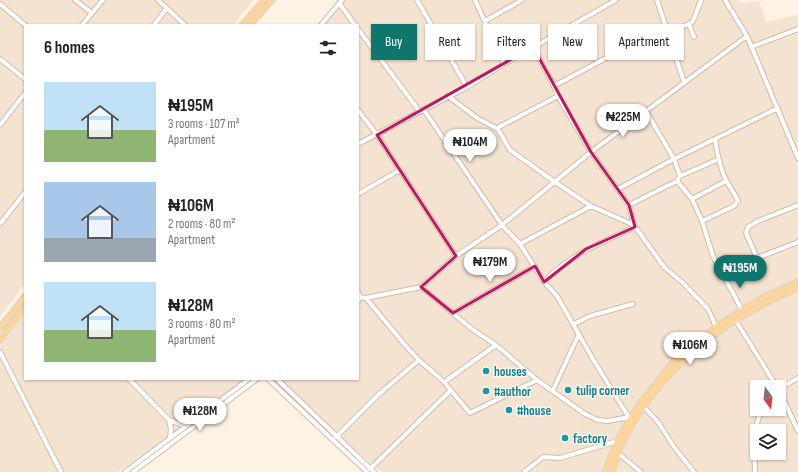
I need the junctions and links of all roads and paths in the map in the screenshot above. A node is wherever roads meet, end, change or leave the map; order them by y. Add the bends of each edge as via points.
1 (75, 0) edge
2 (103, 0) edge
3 (158, 0) edge
4 (264, 0) edge
5 (272, 0) edge
6 (418, 0) edge
7 (475, 0) edge
8 (522, 0) edge
9 (616, 0) edge
10 (657, 0) edge
11 (701, 0) edge
12 (725, 0) edge
13 (340, 2) edge
14 (0, 4) edge
15 (167, 8) junction
16 (92, 13) junction
17 (485, 20) junction
18 (24, 24) edge
19 (83, 24) edge
20 (155, 24) edge
21 (184, 24) edge
22 (243, 24) edge
23 (251, 24) edge
24 (322, 24) edge
25 (354, 24) edge
26 (665, 24) edge
27 (689, 24) junction
28 (684, 26) edge
29 (798, 29) edge
30 (359, 30) edge
31 (747, 36) junction
32 (694, 37) dead end
33 (540, 43) edge
34 (752, 46) junction
35 (0, 59) edge
36 (605, 59) edge
37 (511, 60) edge
38 (540, 60) edge
39 (677, 60) edge
40 (504, 64) junction
41 (24, 78) edge
42 (684, 82) junction
43 (554, 86) junction
44 (466, 87) junction
45 (24, 94) edge
46 (448, 96) junction
47 (558, 96) junction
48 (778, 108) junction
49 (359, 111) edge
50 (422, 111) junction
51 (646, 111) junction
52 (0, 125) edge
53 (498, 129) junction
54 (377, 135) junction
55 (715, 139) junction
56 (359, 144) edge
57 (591, 152) junction
58 (798, 158) edge
59 (674, 159) junction
60 (719, 159) junction
61 (400, 170) junction
62 (680, 176) junction
63 (677, 181) junction
64 (726, 181) junction
65 (555, 182) junction
66 (618, 189) junction
67 (24, 193) edge
68 (359, 193) edge
69 (692, 199) junction
70 (629, 205) junction
71 (798, 205) edge
72 (591, 206) junction
73 (702, 221) junction
74 (0, 224) edge
75 (502, 225) junction
76 (635, 226) junction
77 (798, 242) edge
78 (520, 244) junction
79 (456, 256) junction
80 (757, 258) junction
81 (534, 266) junction
82 (724, 276) junction
83 (544, 282) junction
84 (798, 282) edge
85 (421, 287) junction
86 (798, 288) edge
87 (24, 297) edge
88 (366, 298) junction
89 (359, 299) edge
90 (632, 304) dead end
91 (24, 308) edge
92 (742, 310) junction
93 (452, 313) junction
94 (736, 321) junction
95 (574, 324) junction
96 (716, 327) junction
97 (0, 328) edge
98 (579, 334) junction
99 (0, 340) edge
100 (496, 345) junction
101 (0, 352) edge
102 (419, 360) junction
103 (798, 378) edge
104 (130, 380) edge
105 (248, 380) edge
106 (256, 380) edge
107 (269, 380) edge
108 (278, 380) edge
109 (448, 380) dead end
110 (537, 380) junction
111 (772, 380) edge
112 (786, 385) edge
113 (451, 390) junction
114 (552, 390) junction
115 (786, 406) edge
116 (644, 407) junction
117 (760, 416) edge
118 (629, 417) junction
119 (169, 420) junction
120 (186, 426) junction
121 (798, 431) edge
122 (336, 437) junction
123 (170, 438) junction
124 (617, 441) junction
125 (618, 453) junction
126 (370, 471) edge
127 (61, 472) edge
128 (125, 472) edge
129 (133, 472) edge
130 (524, 472) edge
131 (605, 472) edge
132 (612, 472) edge
133 (642, 472) edge
134 (694, 472) edge
135 (756, 472) edge

1 - 16 street
2 - 16 street
3 - 15 street
4 - 22 main road
5 - 23 main road
6 - 44 street
7 - 17 street
8 - 17 street
9 - 33 street
10 - 26 street
11 - 27 street via 693,21
12 - 31 street
13 - 24 street
13 - 25 street
14 - 18 street
15 - 20 street
15 - 21 street
16 - 19 street
17 - 40 street
27 - 28 street
27 - 32 street
29 - 34 street
30 - 50 street
31 - 34 street
31 - 42 street
34 - 48 street
35 - 41 street
36 - 43 street
37 - 40 street
38 - 43 street
39 - 42 street
40 - 44 street
42 - 51 street
43 - 47 street
44 - 46 street
45 - 52 street
46 - 50 street
46 - 53 street via 477,118
47 - 53 street
47 - 57 street
48 - 55 street
48 - 58 street
49 - 54 street
50 - 54 street
50 - 75 street
51 - 57 street
51 - 59 street
53 - 65 street via 510,150
54 - 56 street
54 - 61 street
55 - 59 street
55 - 60 street
57 - 65 street
57 - 66 street
59 - 62 street
59 - 66 street
60 - 62 street
60 - 64 street
61 - 68 street
61 - 79 street
62 - 63 street
63 - 69 street
63 - 70 street
64 - 69 street
64 - 73 street via 738,201 734,206
65 - 72 street
65 - 75 street
66 - 70 street
67 - 74 street
69 - 73 street
70 - 76 street
71 - 80 street via 748,227 746,233
72 - 76 street
72 - 78 street
73 - 82 street via 713,256
75 - 78 street
75 - 79 street
76 - 83 street via 586,250 552,273
76 - 96 street via 664,267 708,309
77 - 80 street
78 - 81 street
79 - 85 street
80 - 82 street
81 - 83 street
81 - 93 street
82 - 92 street
83 - 95 street via 557,296
84 - 92 main road
85 - 88 street
85 - 93 street
86 - 94 main road via 769,301
87 - 97 main road
88 - 89 street
88 - 102 street
90 - 95 street via 590,316
91 - 99 main road
92 - 96 main road
93 - 100 street
94 - 111 street
94 - 116 main road via 690,354
95 - 98 street
96 - 118 main road via 673,362
98 - 114 street
98 - 118 street
100 - 109 street
100 - 110 street
101 - 127 street
102 - 113 street
102 - 122 street via 378,395
103 - 112 street
104 - 119 street
105 - 120 street
106 - 129 street
107 - 126 street
108 - 122 street
110 - 113 street via 472,413 468,412
110 - 114 street
113 - 126 street
114 - 118 street via 585,414 598,420
115 - 121 street
116 - 125 main road
116 - 134 street
117 - 135 street via 754,450
118 - 124 main road
119 - 120 street
119 - 123 street
120 - 123 street
122 - 126 street
123 - 128 street
124 - 130 street via 560,458 543,457
124 - 131 main road
125 - 132 main road
125 - 133 street

